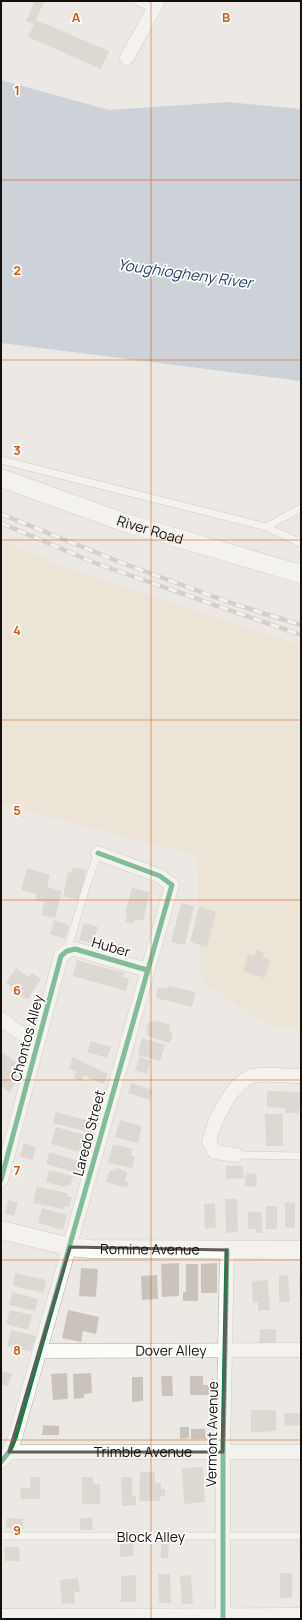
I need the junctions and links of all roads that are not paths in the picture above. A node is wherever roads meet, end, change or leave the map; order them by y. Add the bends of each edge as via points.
1 (136, 1) edge
2 (157, 5) edge
3 (127, 58) dead end
4 (1, 460) edge
5 (1, 478) edge
6 (301, 508) edge
7 (266, 527) junction
8 (301, 543) edge
9 (301, 574) edge
10 (98, 853) joint
11 (67, 951) junction
12 (147, 970) junction
13 (1, 1019) edge
14 (37, 1044) junction
15 (301, 1076) edge
16 (236, 1155) joint
17 (301, 1156) edge
18 (1, 1180) edge
19 (1, 1230) edge
20 (70, 1247) junction
21 (227, 1250) junction
22 (301, 1250) edge
23 (225, 1350) junction
24 (301, 1350) edge
25 (40, 1351) junction
26 (223, 1452) junction
27 (301, 1452) edge
28 (5, 1457) edge
29 (1, 1536) edge
30 (301, 1536) edge
31 (223, 1537) junction
32 (301, 1615) edge
33 (1, 1616) edge
34 (223, 1617) edge

1 - 2 lane
2 - 3 street
4 - 7 lane
5 - 9 street, River Road via 123,522
6 - 7 lane
7 - 8 lane
10 - 11 lane
10 - 12 street, Laredo Street via 160,876 172,884
11 - 12 street, Huber via 75,949
11 - 14 street, Chontos Alley via 61,956
12 - 20 street, Laredo Street
13 - 14 street
14 - 18 street, Chontos Alley
15 - 16 street via 252,1076 238,1085 212,1129 209,1142 215,1152
16 - 17 lane
19 - 20 street, Romine Avenue
20 - 21 street, Romine Avenue
20 - 25 street, Laredo Street
21 - 22 street, Romine Avenue
21 - 23 street, Vermont Avenue
23 - 24 street, Dover Alley
23 - 25 street, Dover Alley
23 - 26 street, Vermont Avenue
25 - 28 street, Laredo Street via 15,1438
26 - 27 street, Trimble Avenue
26 - 28 street, Trimble Avenue
26 - 31 street, Vermont Avenue
29 - 31 lane, Block Alley
30 - 31 lane, Block Alley
31 - 34 street, Vermont Avenue
32 - 34 street
33 - 34 street

